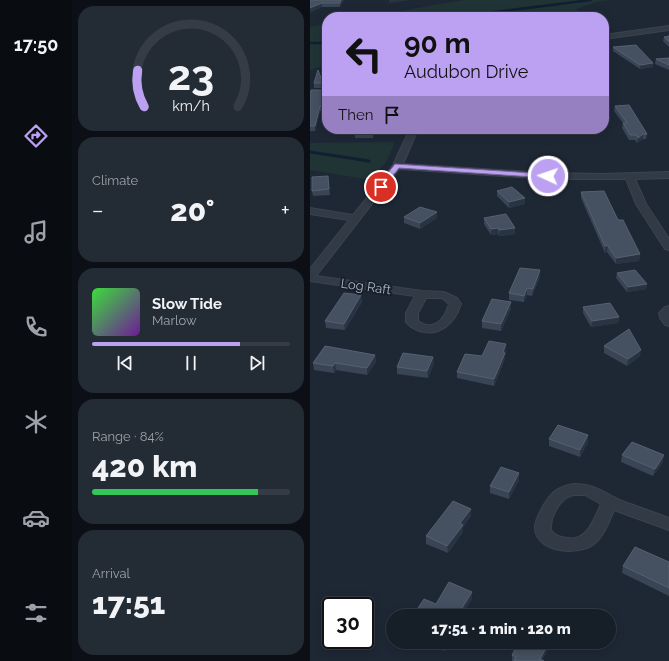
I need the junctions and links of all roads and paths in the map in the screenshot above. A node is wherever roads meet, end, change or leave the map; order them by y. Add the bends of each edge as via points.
1 (669, 28) edge
2 (609, 36) edge
3 (412, 134) edge
4 (397, 166) junction
5 (669, 175) edge
6 (629, 176) junction
7 (310, 211) edge
8 (356, 218) junction
9 (669, 247) edge
10 (310, 277) edge
11 (422, 294) dead end
12 (669, 309) edge
13 (669, 322) edge
14 (610, 502) dead end
15 (669, 524) edge

1 - 2 street
3 - 4 street
4 - 6 street via 548,176
4 - 8 street
5 - 6 street
6 - 9 street via 641,204
7 - 8 street
8 - 10 street
10 - 11 street, Log Raft
12 - 13 street via 665,313
14 - 15 street

